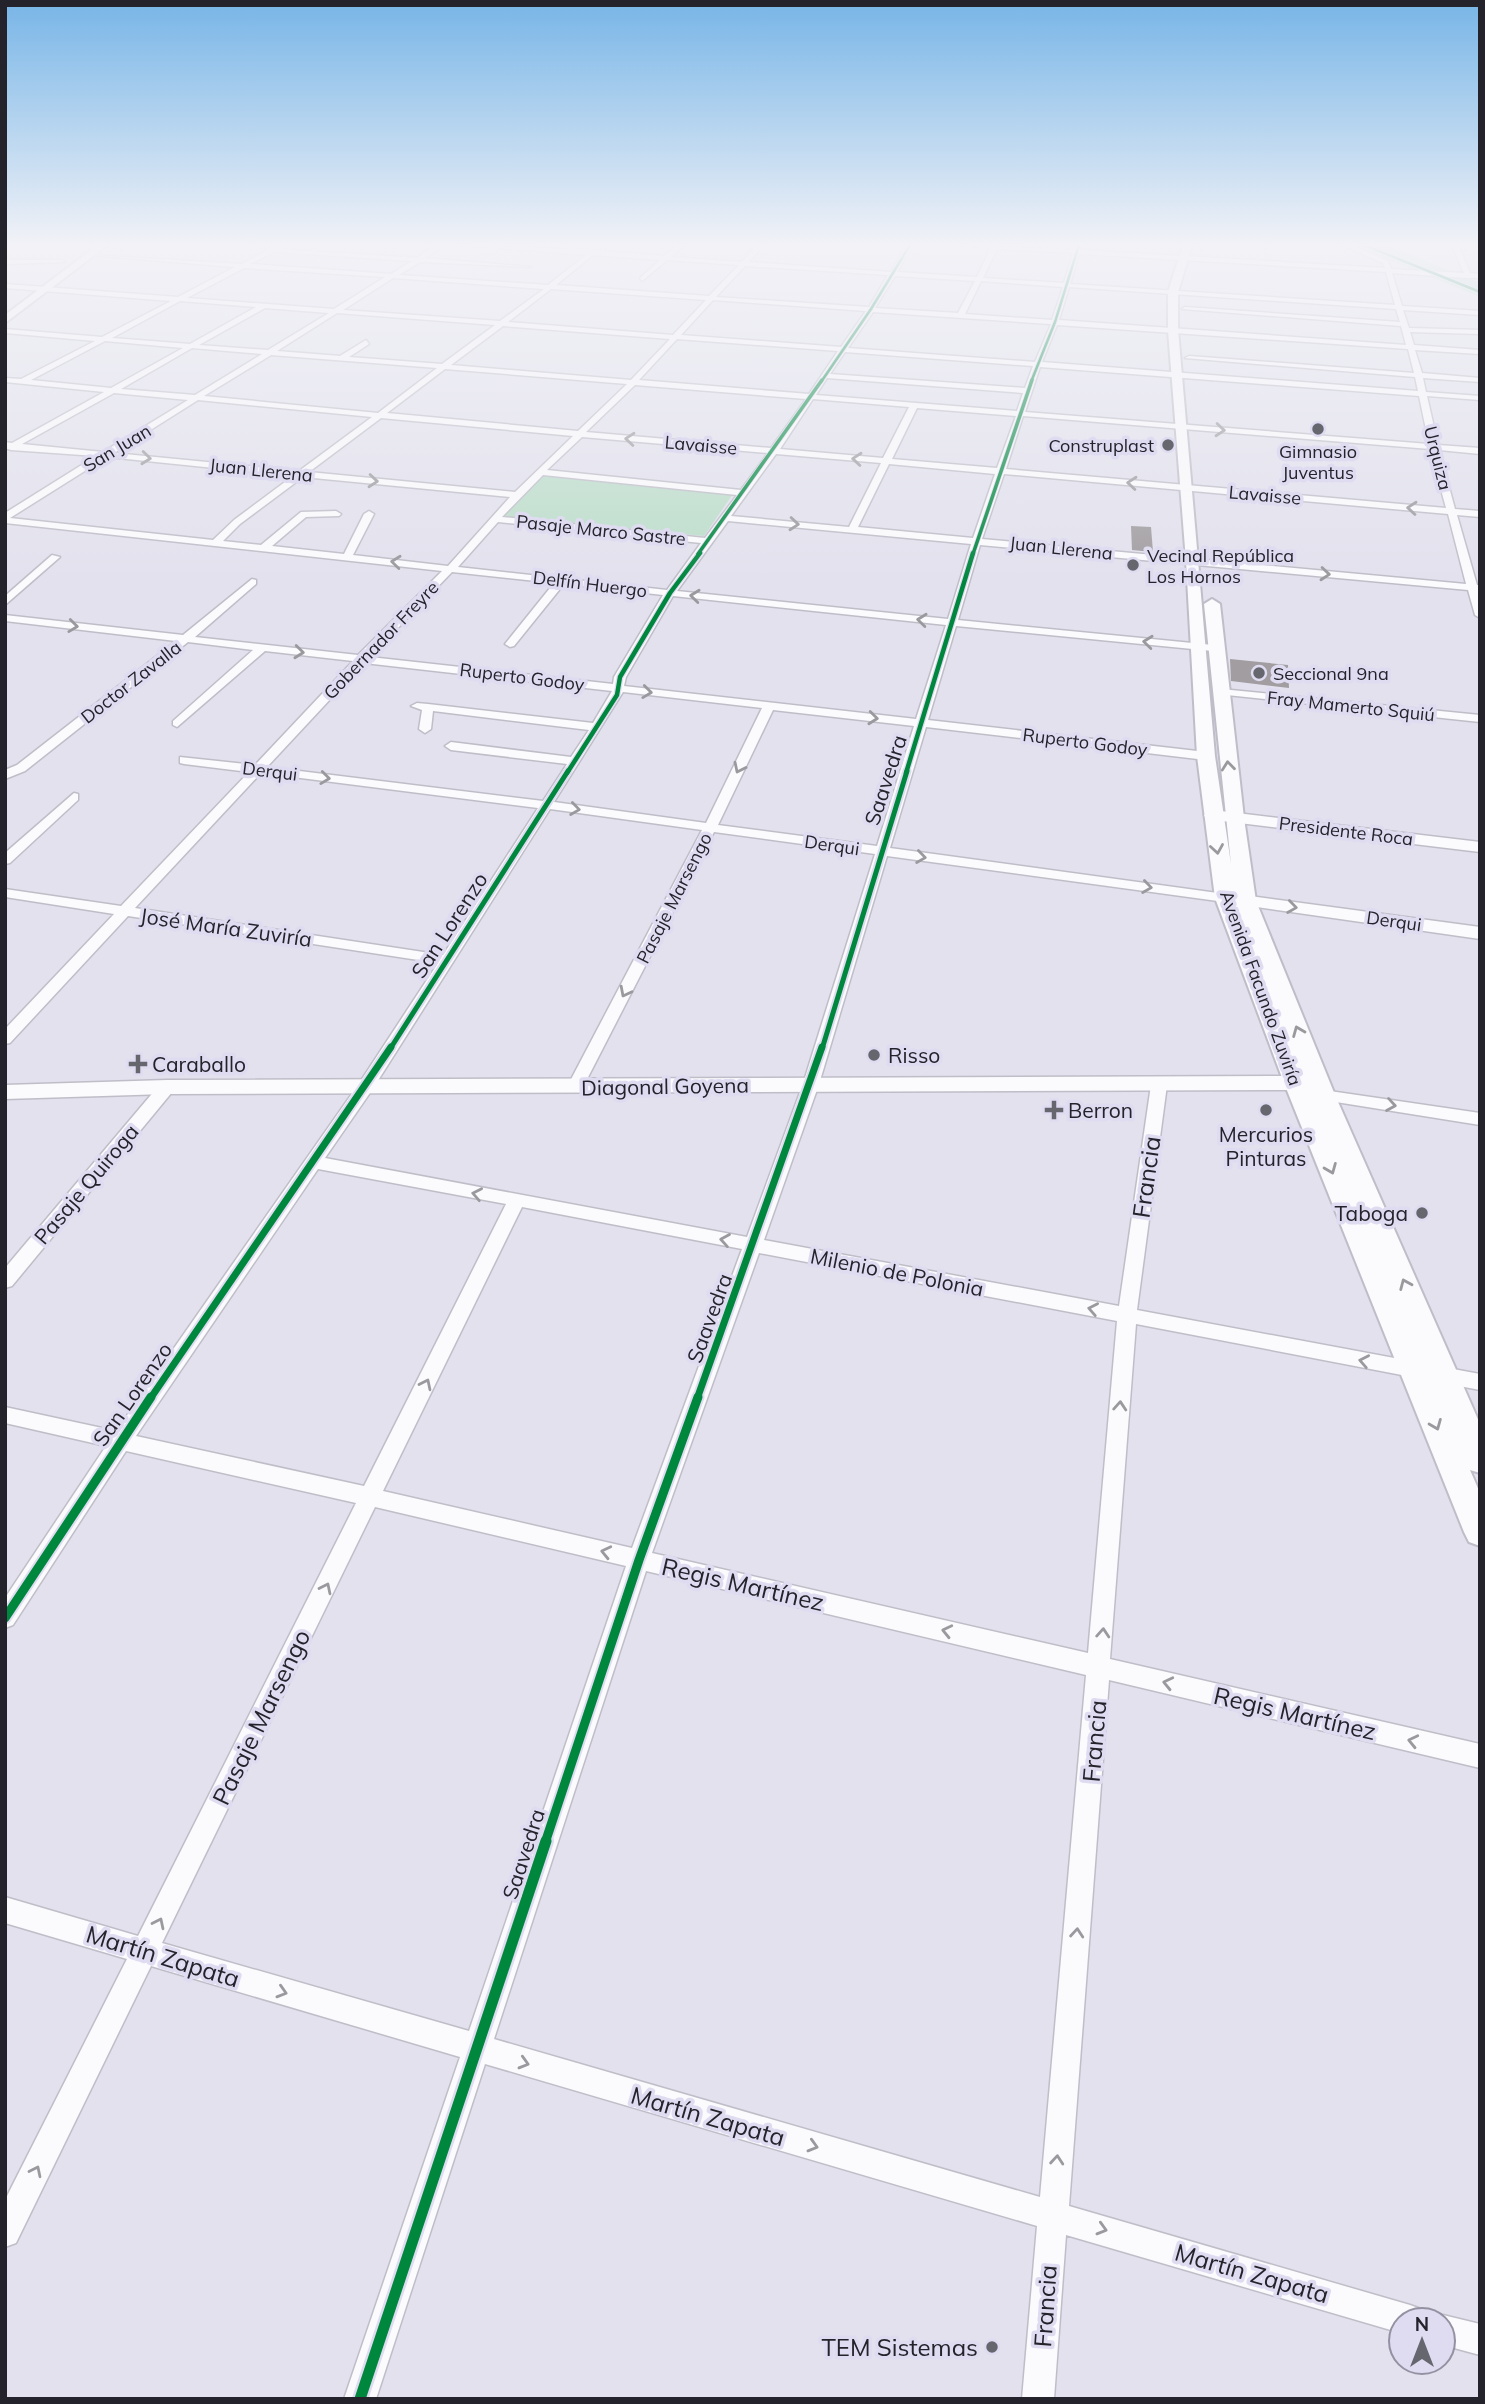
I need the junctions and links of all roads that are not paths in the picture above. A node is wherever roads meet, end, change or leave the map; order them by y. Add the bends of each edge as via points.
1 (68, 357) edge
2 (172, 357) edge
3 (264, 357) edge
4 (320, 357) edge
5 (344, 357) edge
6 (458, 357) edge
7 (657, 357) edge
8 (837, 357) edge
9 (942, 357) edge
10 (1040, 357) edge
11 (1182, 357) edge
12 (1414, 357) edge
13 (1189, 358) joint
14 (341, 359) junction
15 (1037, 365) junction
16 (444, 368) junction
17 (825, 376) junction
18 (1183, 376) junction
19 (1419, 376) junction
20 (5, 380) edge
21 (1480, 380) edge
22 (22, 382) junction
23 (632, 383) junction
24 (5, 390) edge
25 (112, 390) junction
26 (1029, 391) junction
27 (1423, 394) junction
28 (810, 397) junction
29 (198, 398) junction
30 (1480, 398) edge
31 (914, 406) junction
32 (1021, 414) junction
33 (380, 415) junction
34 (1188, 428) junction
35 (580, 434) junction
36 (8, 447) edge
37 (1434, 447) junction
38 (774, 451) junction
39 (1480, 451) edge
40 (105, 454) junction
41 (887, 462) junction
42 (1000, 471) junction
43 (539, 472) junction
44 (303, 474) junction
45 (1193, 489) junction
46 (743, 493) junction
47 (517, 495) junction
48 (1452, 511) junction
49 (336, 514) dead end
50 (369, 514) dead end
51 (1480, 514) edge
52 (726, 518) junction
53 (5, 519) edge
54 (495, 519) junction
55 (852, 529) junction
56 (977, 540) junction
57 (707, 541) junction
58 (216, 542) junction
59 (265, 547) junction
60 (55, 556) dead end
61 (347, 557) junction
62 (451, 568) junction
63 (1205, 572) junction
64 (561, 581) junction
65 (252, 582) dead end
66 (1476, 588) edge
67 (670, 593) junction
68 (5, 602) edge
69 (1480, 615) edge
70 (5, 618) edge
71 (954, 623) junction
72 (184, 640) junction
73 (510, 644) dead end
74 (1197, 647) junction
75 (262, 648) junction
76 (1216, 649) junction
77 (362, 658) junction
78 (617, 689) junction
79 (1221, 692) junction
80 (769, 706) junction
81 (1480, 719) edge
82 (177, 723) dead end
83 (923, 723) junction
84 (595, 727) junction
85 (425, 729) dead end
86 (451, 746) dead end
87 (1206, 756) junction
88 (184, 760) dead end
89 (574, 761) junction
90 (257, 770) junction
91 (5, 775) edge
92 (74, 797) dead end
93 (546, 805) junction
94 (1212, 815) junction
95 (1234, 818) junction
96 (710, 828) junction
97 (1480, 847) edge
98 (880, 851) junction
99 (5, 860) edge
100 (5, 893) edge
101 (1235, 899) junction
102 (126, 912) junction
103 (1480, 933) edge
104 (447, 960) junction
105 (5, 1038) edge
106 (1296, 1083) junction
107 (811, 1084) junction
108 (1159, 1085) junction
109 (366, 1086) junction
110 (167, 1087) junction
111 (575, 1087) junction
112 (5, 1093) edge
113 (1323, 1095) junction
114 (1480, 1119) edge
115 (315, 1162) junction
116 (516, 1202) junction
117 (754, 1245) junction
118 (5, 1281) edge
119 (1127, 1315) junction
120 (1414, 1371) junction
121 (1445, 1376) junction
122 (1480, 1382) edge
123 (5, 1415) edge
124 (121, 1441) junction
125 (1480, 1460) edge
126 (371, 1497) junction
127 (1480, 1532) edge
128 (639, 1560) junction
129 (5, 1618) edge
130 (1100, 1667) junction
131 (1480, 1756) edge
132 (5, 1910) edge
133 (145, 1951) junction
134 (477, 2049) junction
135 (1052, 2215) junction
136 (5, 2232) edge
137 (1387, 2313) edge
138 (1457, 2334) edge
139 (1480, 2340) edge
140 (360, 2399) edge
141 (1038, 2399) edge

1 - 22 street
2 - 25 street
3 - 29 street, San Juan
4 - 14 street
5 - 14 street
6 - 16 street
7 - 23 street, Gobernador Freyre
8 - 17 street, San Lorenzo
9 - 15 street
10 - 15 street, Saavedra
11 - 18 main road, Avenida Facundo Zuviría
12 - 19 street, Urquiza
13 - 18 main road, Avenida Facundo Zuviría
13 - 19 street
14 - 16 street
15 - 18 street
15 - 26 street, Saavedra
16 - 23 street
16 - 33 street
17 - 26 street
17 - 28 street, San Lorenzo
18 - 27 street
18 - 34 main road, Avenida Facundo Zuviría
19 - 21 street
19 - 27 street, Urquiza
20 - 22 street, Lavaisse
22 - 24 street
22 - 25 street, Lavaisse
23 - 28 street
23 - 35 street, Gobernador Freyre
25 - 29 street, Lavaisse
25 - 36 street
26 - 32 street, Saavedra
27 - 30 street
27 - 37 street, Urquiza
28 - 31 street
28 - 38 street, San Lorenzo
29 - 33 street, Lavaisse
29 - 40 street, San Juan
31 - 32 street
31 - 41 street
32 - 34 street
32 - 42 street, Saavedra
33 - 35 street, Lavaisse
33 - 44 street
34 -> 37 street
34 - 45 main road, Avenida Facundo Zuviría
38 -> 35 street, Lavaisse
35 - 43 street, Gobernador Freyre
36 - 40 street, Juan Llerena
37 - 39 street
37 - 48 street, Urquiza
41 -> 38 street, Lavaisse
38 - 46 street, San Lorenzo
40 -> 44 street, Juan Llerena
40 - 53 street, San Juan
41 - 42 street, Lavaisse
41 - 55 street
45 -> 42 street, Lavaisse
42 - 56 street, Saavedra
43 - 46 street
43 - 47 street, Gobernador Freyre
44 -> 47 street, Juan Llerena
44 - 58 street
48 -> 45 street, Lavaisse
45 - 63 main road, Avenida Facundo Zuviría
46 - 52 street, San Lorenzo
47 - 54 street, Gobernador Freyre
48 - 51 street, Lavaisse
48 - 66 street, Urquiza
49 - 59 street via 304,514
50 - 61 street
52 -> 55 street, Juan Llerena
52 - 57 street, San Lorenzo
53 - 58 street, Delfín Huergo
54 - 57 street, Pasaje Marco Sastre
54 - 62 street, Gobernador Freyre
55 - 56 street, Juan Llerena
56 - 63 street, Juan Llerena
56 - 71 street, Saavedra
57 - 67 street, San Lorenzo
58 - 59 street, Delfín Huergo
59 - 61 street, Delfín Huergo
60 - 68 street
62 -> 61 street, Delfín Huergo
62 - 64 street, Delfín Huergo
62 - 77 street, Gobernador Freyre
63 -> 66 street, Juan Llerena
63 - 74 main road, Avenida Facundo Zuviría
63 - 76 main road, Avenida Facundo Zuviría
64 - 67 street, Delfín Huergo
64 - 73 street
65 - 72 street, Doctor Zavalla
66 - 69 street, Urquiza
71 -> 67 street, Delfín Huergo
67 - 78 street, San Lorenzo
70 -> 72 street, Ruperto Godoy
74 -> 71 street, Delfín Huergo
71 - 83 street, Saavedra
72 - 75 street, Ruperto Godoy
72 - 91 street, Doctor Zavalla via 21,768
74 - 76 street, Delfín Huergo
74 - 87 main road, Avenida Facundo Zuviría
75 -> 77 street, Ruperto Godoy
75 - 82 street
76 - 79 main road, Avenida Facundo Zuviría
77 - 78 street, Ruperto Godoy
77 - 90 street, Gobernador Freyre
78 -> 80 street, Ruperto Godoy
78 - 84 street, San Lorenzo
79 - 81 street, Fray Mamerto Squiú
95 -> 79 main road, Avenida Facundo Zuviría
80 -> 83 street, Ruperto Godoy
80 -> 96 street, Pasaje Marsengo
83 - 87 street, Ruperto Godoy
83 - 98 street, Saavedra
84 - 85 street via 422,707
84 - 89 street, San Lorenzo
86 - 89 street
87 - 94 main road, Avenida Facundo Zuviría
88 - 90 street, Derqui
89 - 93 street, San Lorenzo
90 -> 93 street, Derqui
90 - 102 street, Gobernador Freyre
92 - 99 street
93 -> 96 street, Derqui
93 - 104 street, San Lorenzo
94 - 95 street, Presidente Roca
94 -> 101 main road, Avenida Facundo Zuviría
95 - 97 street, Presidente Roca
95 - 101 main road, Avenida Facundo Zuviría
96 - 98 street, Derqui
96 -> 111 street, Pasaje Marsengo
98 -> 101 street, Derqui
98 - 107 street, Saavedra
100 - 102 street, José María Zuviría
101 -> 103 street, Derqui
101 - 106 main road, Avenida Facundo Zuviría
113 -> 101 main road, Avenida Facundo Zuviría
102 - 104 street, José María Zuviría
102 - 105 street, Gobernador Freyre
104 - 109 street, San Lorenzo
106 - 108 street, Diagonal Goyena
106 - 113 street, Diagonal Goyena
106 -> 120 main road, Avenida Facundo Zuviría
107 - 108 street, Diagonal Goyena
107 - 111 street, Diagonal Goyena
107 - 117 street, Saavedra
108 - 119 street, Francia
109 - 110 street, Diagonal Goyena
109 - 111 street, Diagonal Goyena
109 - 115 street, San Lorenzo
110 - 112 street, Diagonal Goyena
110 - 118 street, Pasaje Quiroga
113 -> 114 street
121 -> 113 main road, Avenida Facundo Zuviría
116 -> 115 street, Milenio de Polonia
115 - 124 street, San Lorenzo
117 -> 116 street, Milenio de Polonia
126 -> 116 street, Pasaje Marsengo
119 -> 117 street, Milenio de Polonia
117 - 128 street, Saavedra
120 -> 119 street, Milenio de Polonia
130 -> 119 street, Francia
120 - 121 street, Milenio de Polonia
120 -> 127 main road, Avenida Facundo Zuviría
121 - 122 street, Milenio de Polonia
121 - 125 main road, Avenida Facundo Zuviría
123 - 124 street, Regis Martínez
124 - 126 street, Regis Martínez
124 - 129 street, San Lorenzo
128 -> 126 street, Regis Martínez
133 -> 126 street, Pasaje Marsengo
130 -> 128 street, Regis Martínez
128 - 134 street, Saavedra
131 -> 130 street, Regis Martínez
135 -> 130 street, Francia
132 - 133 street, Martín Zapata
133 -> 134 street, Martín Zapata
136 -> 133 street, Pasaje Marsengo
134 -> 135 street, Martín Zapata
134 - 140 street, Saavedra
135 -> 137 street, Martín Zapata
135 - 141 street, Francia
138 - 139 street

